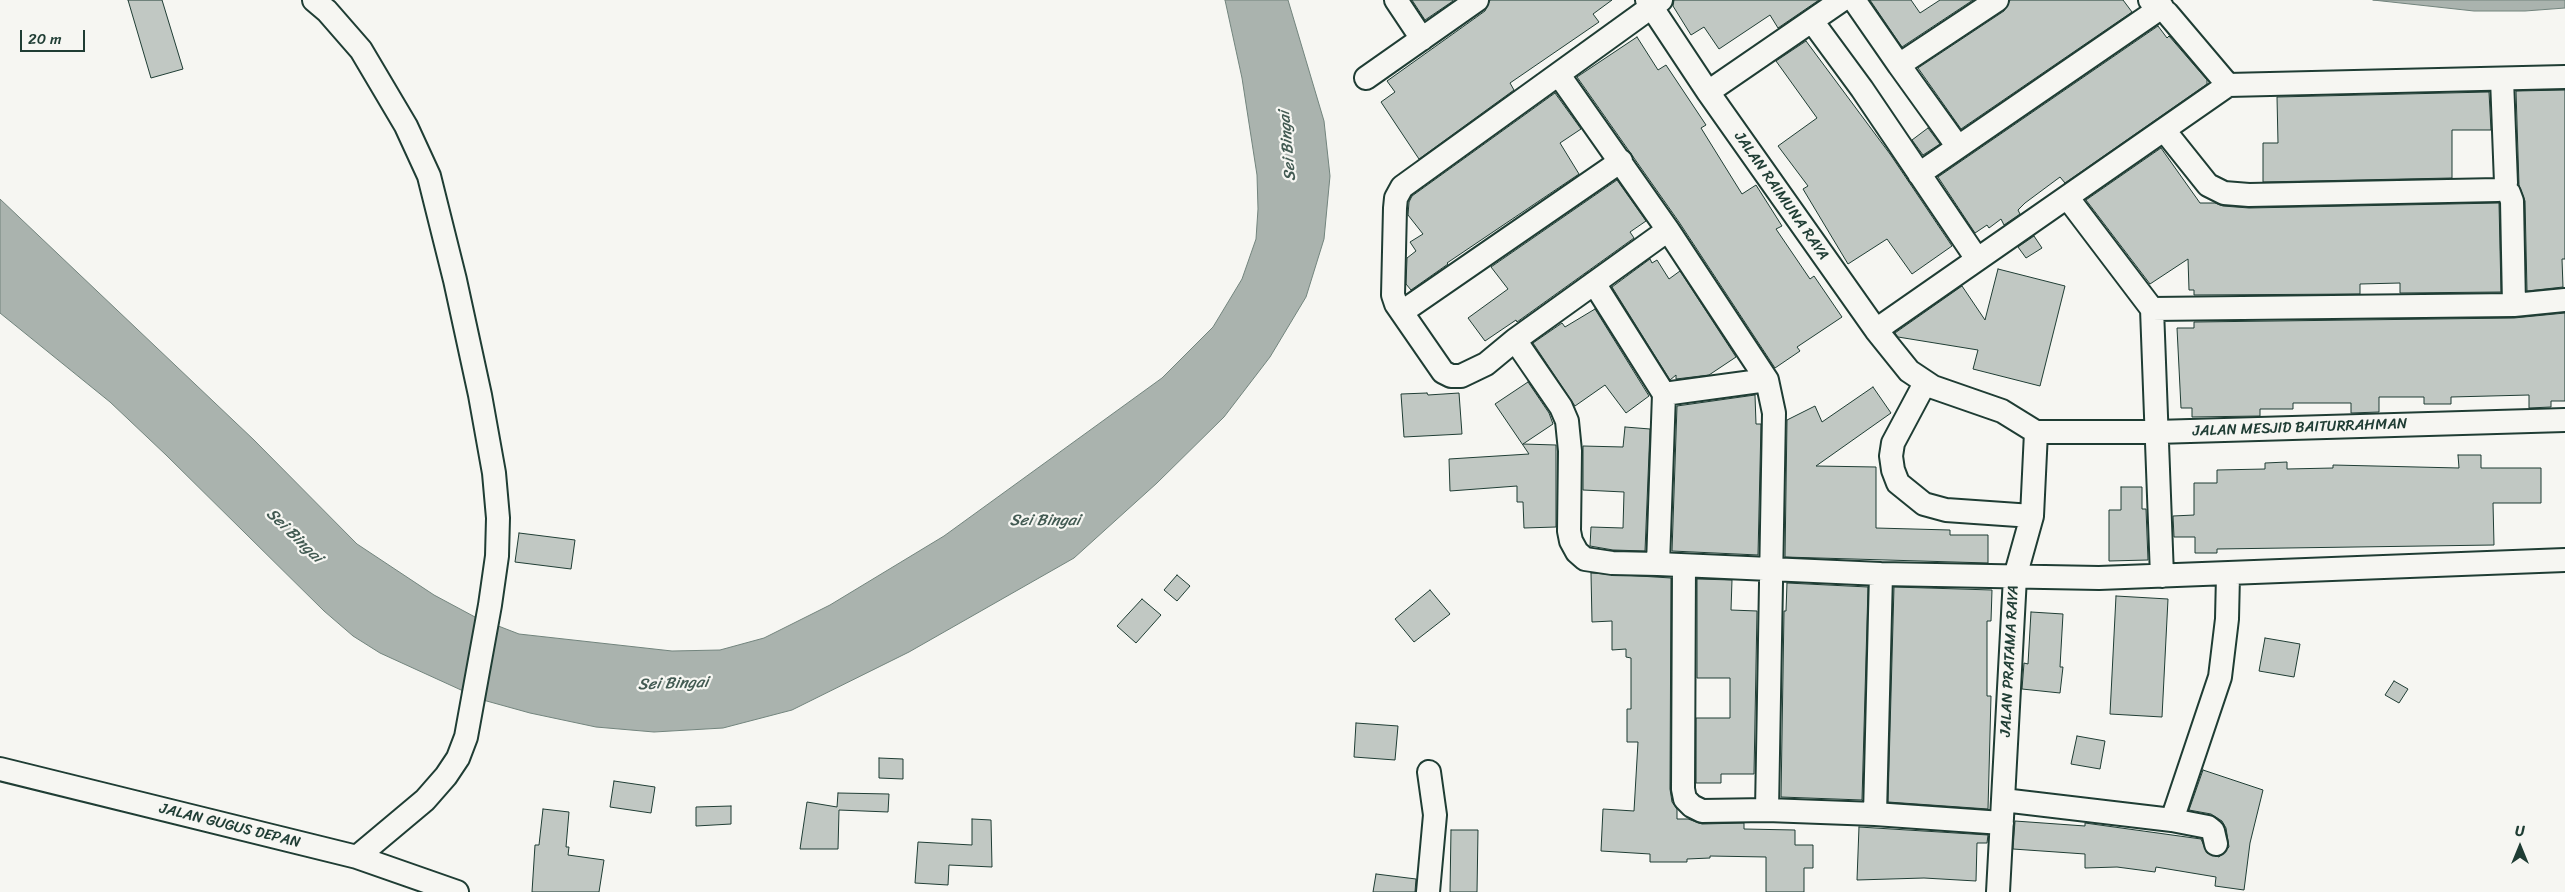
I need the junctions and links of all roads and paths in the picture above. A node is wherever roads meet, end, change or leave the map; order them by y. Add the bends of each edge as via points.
1 (314, 0) edge
2 (1396, 0) edge
3 (1477, 0) edge
4 (1842, 0) edge
5 (1854, 0) edge
6 (1997, 0) edge
7 (1653, 2) edge
8 (2156, 4) edge
9 (1812, 21) junction
10 (1422, 39) junction
11 (1900, 65) junction
12 (1559, 75) junction
13 (2565, 77) edge
14 (1366, 78) dead end
15 (2502, 79) junction
16 (2228, 85) junction
17 (1708, 92) junction
18 (2164, 130) junction
19 (1958, 148) junction
20 (1621, 161) junction
21 (1919, 174) junction
22 (2503, 188) junction
23 (2067, 197) junction
24 (1668, 230) junction
25 (1977, 259) junction
26 (1594, 283) junction
27 (2565, 300) edge
28 (2514, 305) junction
29 (2152, 310) junction
30 (1402, 312) junction
31 (1876, 330) junction
32 (1514, 340) junction
33 (1767, 380) junction
34 (1925, 383) junction
35 (1664, 394) junction
36 (2565, 420) edge
37 (2036, 432) junction
38 (2156, 432) junction
39 (2032, 516) junction
40 (2565, 560) edge
41 (1658, 564) junction
42 (1684, 566) junction
43 (1770, 569) junction
44 (1881, 574) junction
45 (2228, 575) junction
46 (2162, 576) junction
47 (2015, 577) junction
48 (0, 769) edge
49 (1429, 772) dead end
50 (2003, 800) junction
51 (1767, 810) junction
52 (1875, 814) junction
53 (2172, 820) junction
54 (2002, 823) junction
55 (2216, 844) dead end
56 (357, 857) junction
57 (457, 892) edge
58 (1428, 892) edge
59 (1998, 892) edge

1 - 56 street via 361,50 406,126 428,176 455,280 494,472 498,518 490,606 466,737 458,758 425,800
2 - 10 street
3 - 10 street
4 - 9 street
5 - 11 street
6 - 11 street
7 - 12 street
7 - 17 street, JALAN RAIMUNA RAYA
8 - 16 street
8 - 19 street
9 - 17 street
9 - 21 street
10 - 14 street
11 - 19 street
12 - 20 street
12 - 30 street via 1402,186 1395,203 1392,287 1396,304
13 - 15 street
15 - 16 street
15 - 22 street via 2506,183
16 - 18 street
17 - 31 street, JALAN RAIMUNA RAYA
18 - 22 street via 2208,185 2224,193 2328,194
18 - 23 street
19 - 21 street
20 - 24 street
20 - 30 street
21 - 25 street
22 - 28 street via 2512,200
23 - 25 street
23 - 29 street
24 - 26 street
24 - 33 street
25 - 31 street
26 - 32 street
26 - 35 street
27 - 28 street
28 - 29 street
29 - 38 street
30 - 32 street via 1442,372 1451,376 1471,372
31 - 34 street, JALAN RAIMUNA RAYA via 1909,371
32 - 41 street via 1567,420 1569,531 1577,552 1586,558 1612,563
33 - 35 street
33 - 43 street via 1774,413
34 - 37 street, JALAN RAIMUNA RAYA via 2002,411
34 - 39 street via 1893,444 1891,456 1898,482 1924,504 1946,510
35 - 41 street
36 - 38 street, JALAN MESJID BAITURRAHMAN
37 - 38 street, JALAN MESJID BAITURRAHMAN
37 - 39 street, JALAN PRATAMA RAYA
38 - 46 street
39 - 47 street, JALAN PRATAMA RAYA
40 - 45 street
41 - 42 street
42 - 43 street
42 - 51 street via 1685,799 1702,811
43 - 44 street
43 - 51 street
44 - 47 street
44 - 52 street
45 - 46 street
45 - 53 street via 2227,620 2220,677
46 - 47 street
47 - 50 street, JALAN PRATAMA RAYA
48 - 56 street, JALAN GUGUS DEPAN
49 - 58 street via 1435,816
50 - 53 street
50 - 54 street, JALAN PRATAMA RAYA
51 - 52 street
52 - 54 street
53 - 55 street via 2208,827 2213,830
54 - 59 street, JALAN PRATAMA RAYA
56 - 57 street, JALAN GUGUS DEPAN

